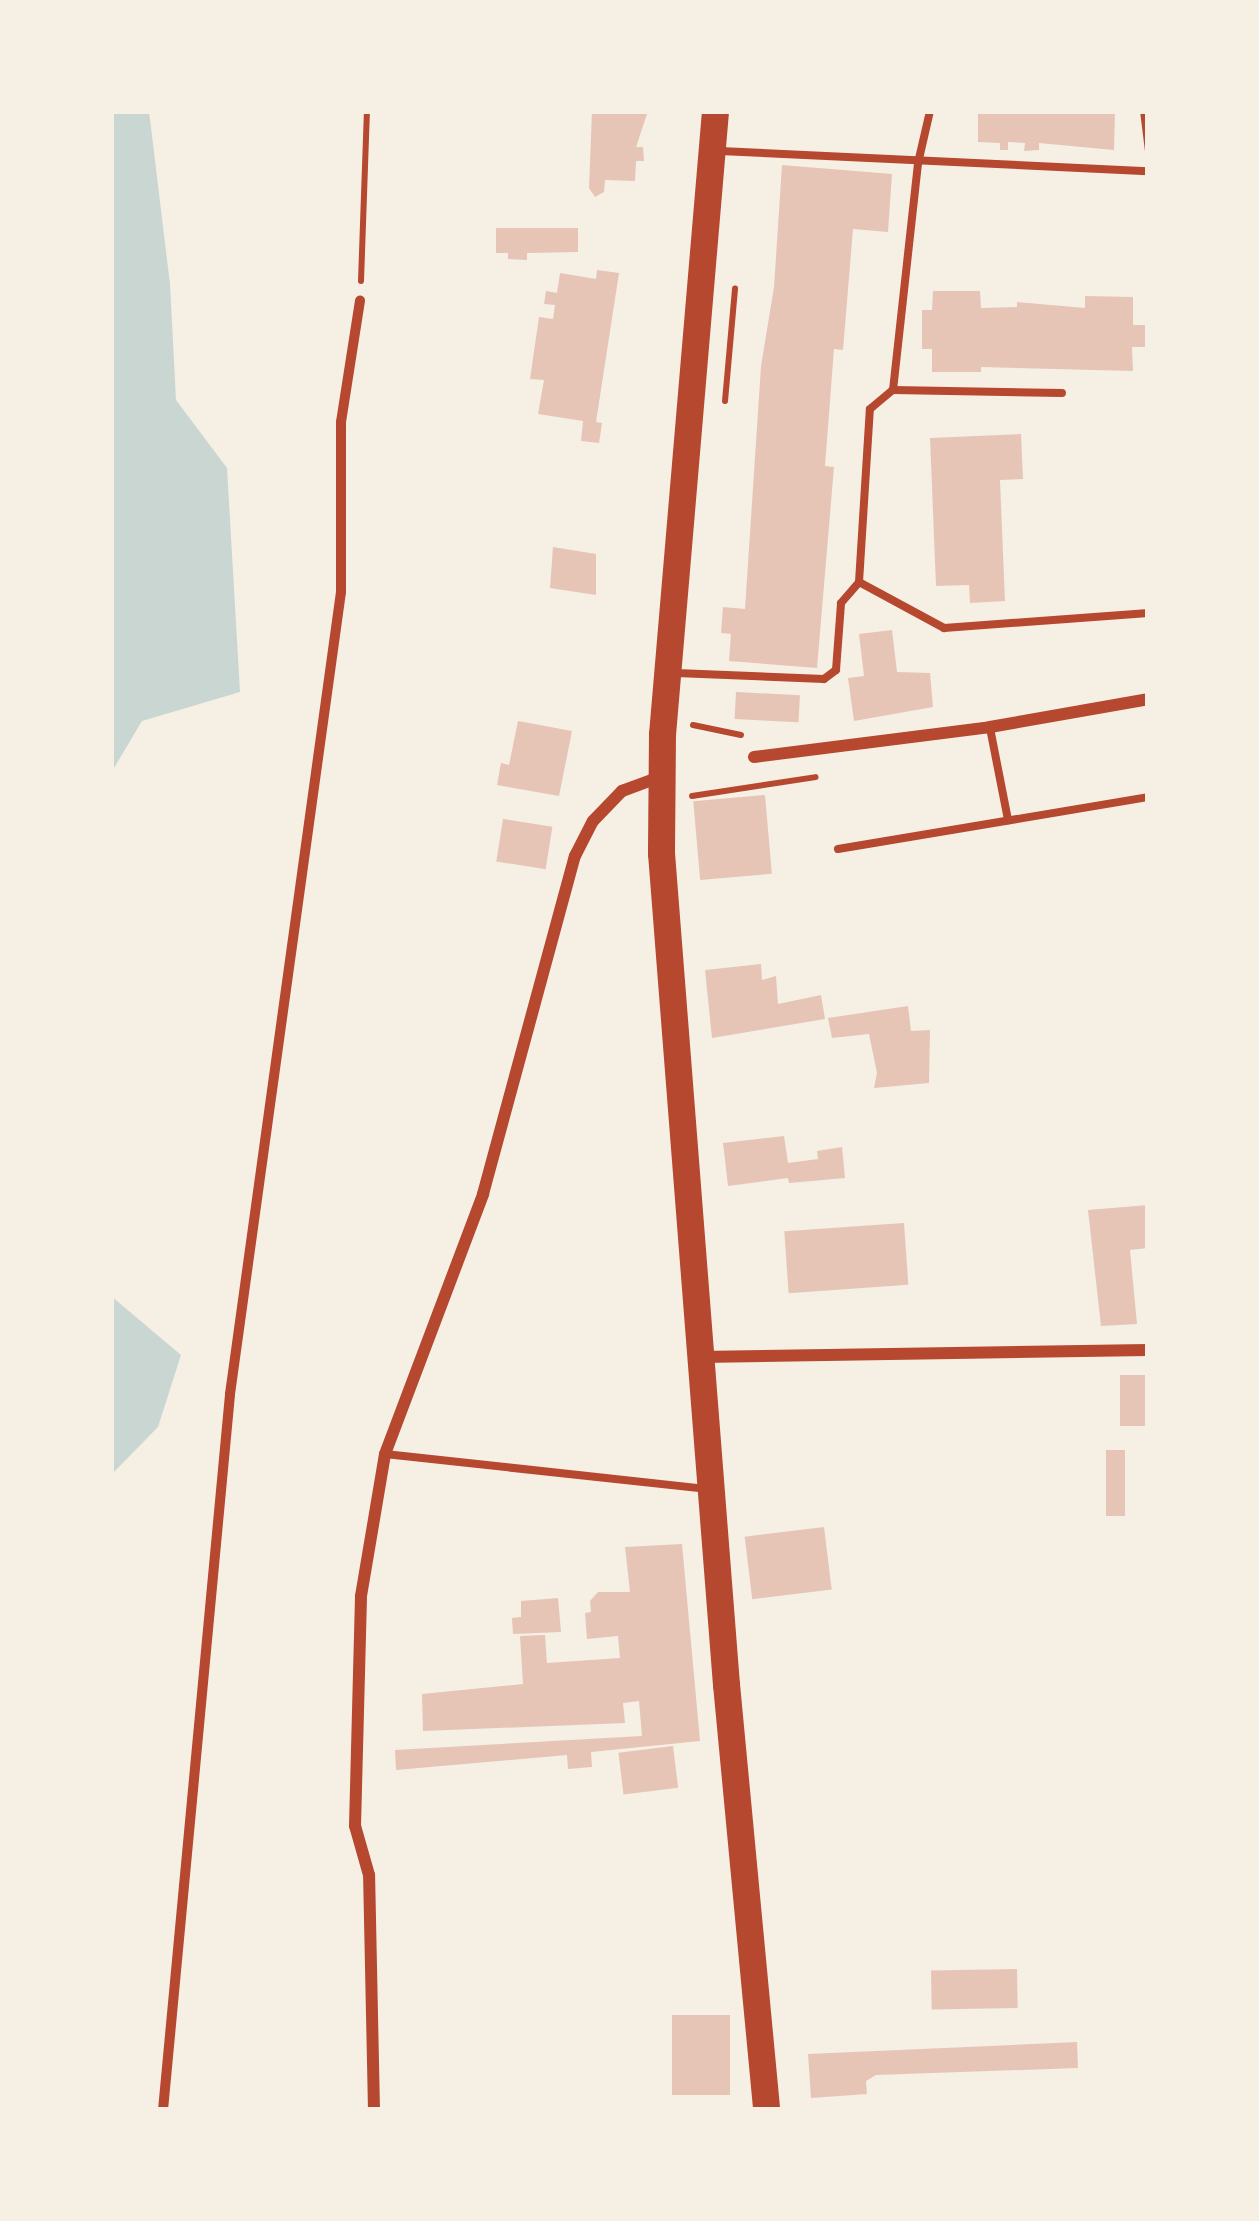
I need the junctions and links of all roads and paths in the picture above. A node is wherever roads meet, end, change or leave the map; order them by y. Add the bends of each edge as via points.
1 (367, 111) edge
2 (715, 111) edge
3 (930, 111) edge
4 (1143, 111) edge
5 (712, 150) junction
6 (1148, 151) edge
7 (918, 163) junction
8 (1148, 171) edge
9 (360, 300) joint
10 (893, 390) junction
11 (1062, 393) dead end
12 (859, 582) junction
13 (1148, 614) edge
14 (668, 672) junction
15 (1148, 699) edge
16 (990, 727) junction
17 (754, 757) dead end
18 (661, 777) junction
19 (1148, 796) edge
20 (1008, 820) junction
21 (838, 849) dead end
22 (1148, 1350) edge
23 (699, 1357) junction
24 (386, 1454) junction
25 (712, 1490) junction
26 (163, 2110) edge
27 (374, 2110) edge
28 (766, 2110) edge

1 - 9 path
2 - 5 main road
3 - 7 lane
4 - 6 path
5 - 7 lane
5 - 14 main road
7 - 8 lane
7 - 10 lane
9 - 26 street via 340,422 340,592 230,1394
10 - 11 lane
10 - 12 lane via 870,409
12 - 13 lane via 944,628
12 - 14 lane via 841,603 836,670 824,679
14 - 18 main road
15 - 16 street
16 - 17 street
16 - 20 lane
18 - 23 main road
18 - 24 street via 622,790 575,856 483,1194
19 - 20 lane
20 - 21 lane
22 - 23 street
23 - 25 main road
24 - 25 lane
24 - 27 street via 361,1596 355,1826 369,1876
25 - 28 main road

